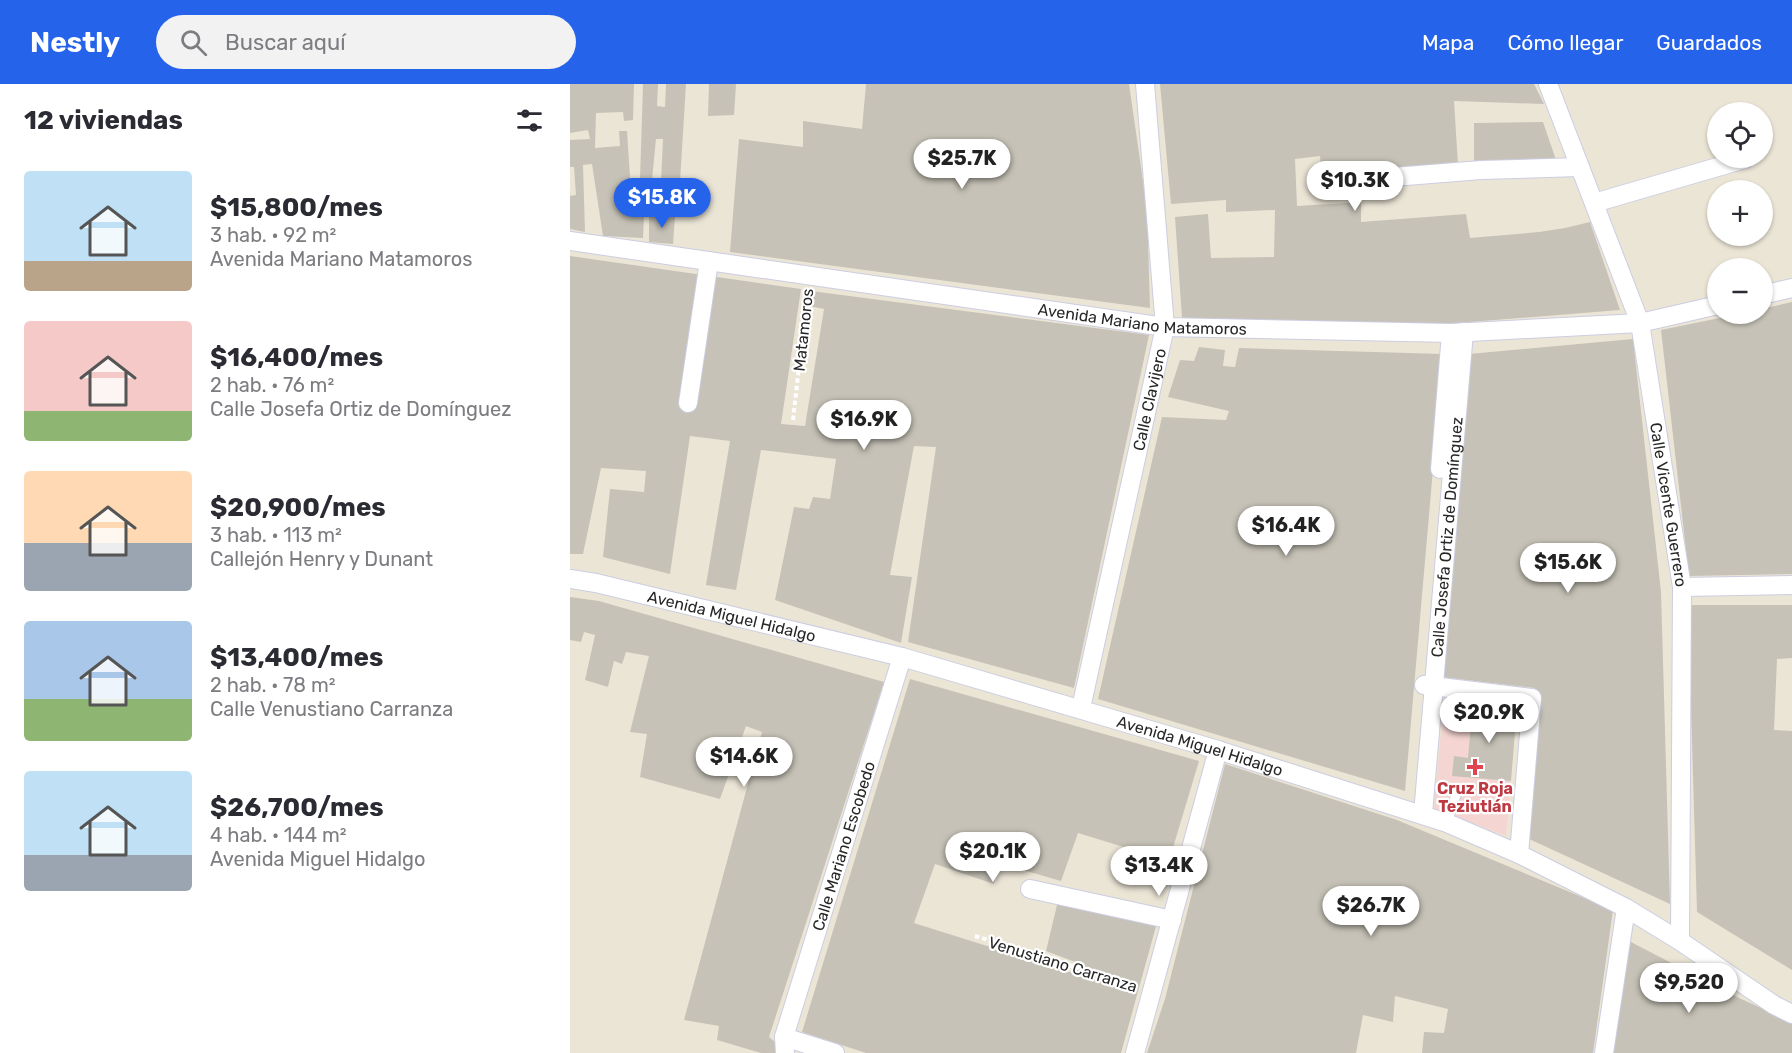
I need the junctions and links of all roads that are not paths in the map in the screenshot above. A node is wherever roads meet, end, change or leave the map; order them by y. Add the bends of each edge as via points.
1 (1145, 84) edge
2 (1548, 84) edge
3 (1580, 167) junction
4 (1714, 168) edge
5 (1331, 182) dead end
6 (1594, 203) junction
7 (570, 241) edge
8 (709, 261) junction
9 (1792, 288) edge
10 (1773, 292) edge
11 (1707, 308) edge
12 (1640, 323) junction
13 (1165, 327) junction
14 (1458, 333) junction
15 (688, 403) dead end
16 (570, 579) edge
17 (1792, 585) edge
18 (1682, 587) junction
19 (902, 657) junction
20 (1428, 690) junction
21 (1081, 708) junction
22 (1218, 750) junction
23 (1457, 792) dead end
24 (1417, 813) junction
25 (1447, 823) junction
26 (1516, 853) junction
27 (1030, 890) dead end
28 (1626, 908) junction
29 (1172, 920) junction
30 (1680, 941) junction
31 (1792, 1014) edge
32 (785, 1045) edge
33 (835, 1053) edge
34 (1135, 1053) edge
35 (1604, 1053) edge

1 - 13 street, Calle Clavijero
2 - 3 street, Calle Vicente Guerrero
3 - 5 street
3 - 6 street, Calle Vicente Guerrero
4 - 6 street
6 - 12 street, Calle Vicente Guerrero
7 - 8 street, Avenida Mariano Matamoros
8 - 13 street, Avenida Mariano Matamoros
8 - 15 street
9 - 10 street
11 - 12 street, Avenida Mariano Matamoros
12 - 14 street, Avenida Mariano Matamoros
12 - 18 street, Calle Vicente Guerrero
13 - 14 street, Avenida Mariano Matamoros
13 - 21 street, Calle Clavijero
14 - 20 street, Calle Josefa Ortiz de Domínguez
16 - 19 street, Avenida Miguel Hidalgo
17 - 18 street
18 - 30 street, Calle Vicente Guerrero
19 - 21 street, Avenida Miguel Hidalgo
19 - 32 street, Calle Mariano Escobedo
20 - 24 street, Calle Josefa Ortiz de Domínguez
20 - 26 street via 1529,701
21 - 22 street, Avenida Miguel Hidalgo
22 - 24 street, Avenida Miguel Hidalgo
22 - 29 street
23 - 25 lane
24 - 25 street, Avenida Miguel Hidalgo
25 - 26 street, Avenida Miguel Hidalgo
26 - 28 street, Avenida Miguel Hidalgo
27 - 29 street
28 - 30 street, Avenida Miguel Hidalgo
28 - 35 street
29 - 34 street
30 - 31 street, Avenida Miguel Hidalgo
32 - 33 street

